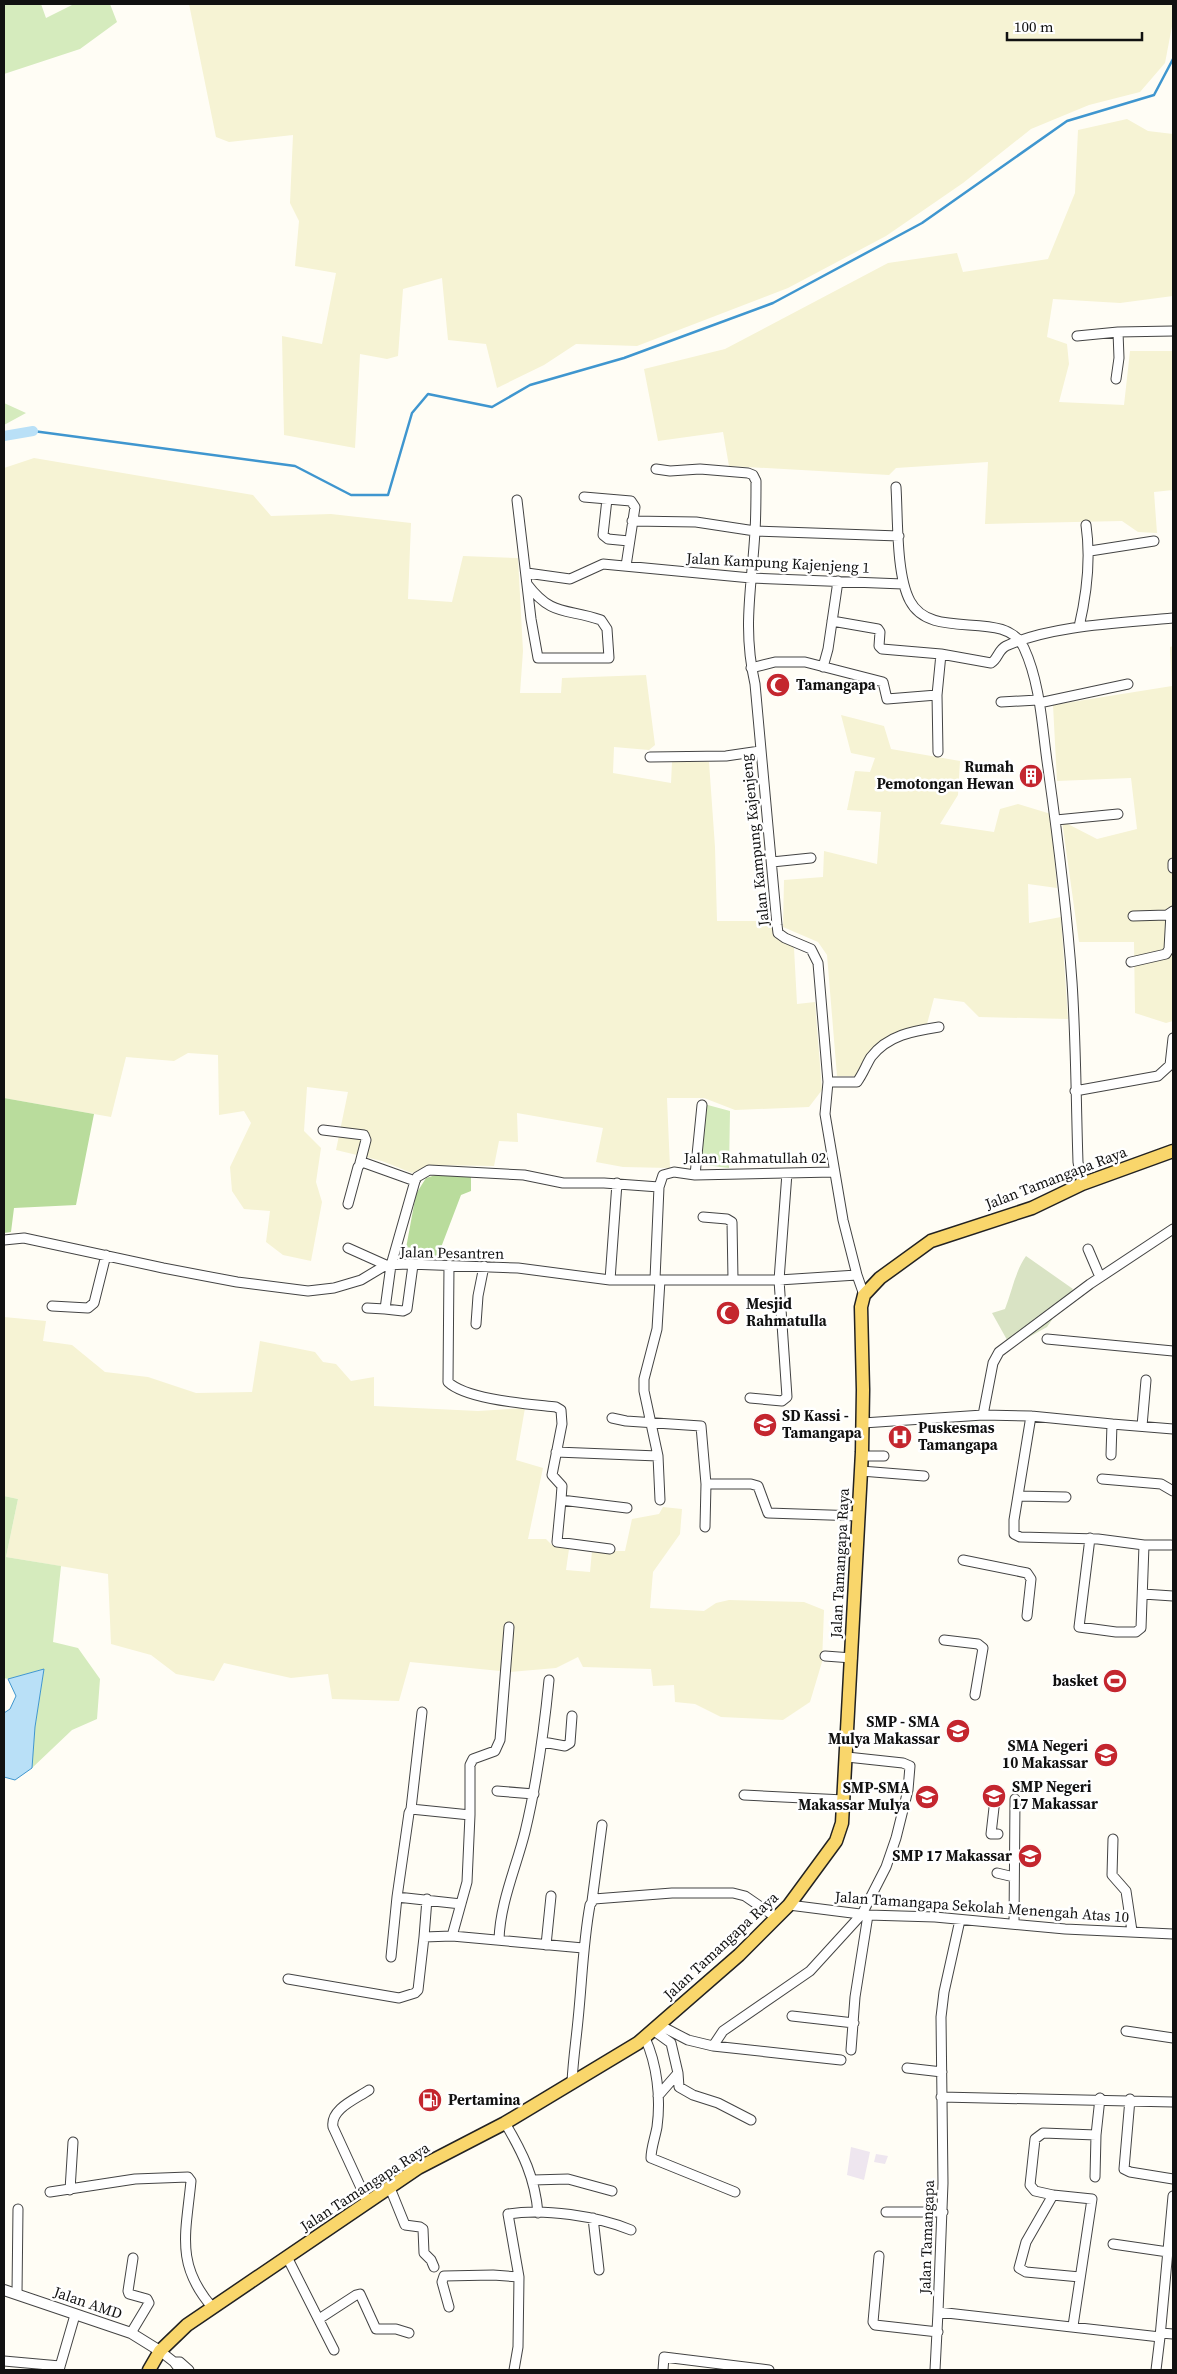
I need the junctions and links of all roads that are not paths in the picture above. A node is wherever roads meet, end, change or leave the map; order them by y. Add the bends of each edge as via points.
1 (1173, 331) edge
2 (1118, 332) junction
3 (1077, 336) dead end
4 (1116, 379) dead end
5 (656, 469) dead end
6 (896, 487) dead end
7 (584, 497) dead end
8 (517, 500) dead end
9 (607, 500) junction
10 (632, 521) junction
11 (1086, 525) dead end
12 (755, 531) junction
13 (899, 536) junction
14 (629, 541) junction
15 (1154, 542) dead end
16 (1090, 551) junction
17 (626, 566) junction
18 (526, 573) junction
19 (751, 578) junction
20 (838, 580) junction
21 (527, 584) junction
22 (903, 584) junction
23 (1173, 618) edge
24 (832, 622) junction
25 (1079, 627) junction
26 (1020, 641) junction
27 (941, 654) junction
28 (823, 667) junction
29 (751, 668) junction
30 (1128, 684) dead end
31 (937, 695) junction
32 (1001, 702) dead end
33 (1038, 702) junction
34 (760, 751) junction
35 (938, 752) dead end
36 (650, 757) dead end
37 (1118, 814) dead end
38 (1056, 820) junction
39 (811, 858) dead end
40 (772, 862) junction
41 (1173, 863) edge
42 (1173, 868) edge
43 (1172, 912) edge
44 (1133, 916) dead end
45 (1131, 962) dead end
46 (939, 1026) dead end
47 (1173, 1038) edge
48 (1171, 1065) edge
49 (828, 1082) junction
50 (1075, 1091) junction
51 (702, 1105) dead end
52 (323, 1130) dead end
53 (1173, 1151) edge
54 (360, 1162) junction
55 (834, 1172) junction
56 (787, 1173) junction
57 (695, 1175) junction
58 (415, 1181) junction
59 (618, 1184) junction
60 (1082, 1184) junction
61 (659, 1187) junction
62 (348, 1204) dead end
63 (703, 1217) dead end
64 (1173, 1228) edge
65 (4, 1240) edge
66 (348, 1248) dead end
67 (1088, 1249) dead end
68 (106, 1255) junction
69 (389, 1265) junction
70 (413, 1265) junction
71 (449, 1266) junction
72 (484, 1266) junction
73 (857, 1275) junction
74 (1100, 1277) junction
75 (610, 1280) junction
76 (658, 1280) junction
77 (733, 1280) junction
78 (779, 1280) junction
79 (864, 1295) junction
80 (52, 1306) dead end
81 (367, 1308) dead end
82 (385, 1309) junction
83 (476, 1324) dead end
84 (1047, 1339) dead end
85 (1173, 1351) edge
86 (1146, 1380) dead end
87 (750, 1398) dead end
88 (983, 1415) junction
89 (1030, 1416) junction
90 (612, 1418) dead end
91 (652, 1423) junction
92 (862, 1423) junction
93 (1112, 1424) junction
94 (1142, 1426) junction
95 (1173, 1429) edge
96 (556, 1452) junction
97 (1111, 1455) dead end
98 (658, 1456) junction
99 (862, 1456) junction
100 (884, 1456) dead end
101 (861, 1471) junction
102 (924, 1476) dead end
103 (1102, 1479) dead end
104 (706, 1484) junction
105 (1173, 1491) edge
106 (1019, 1496) junction
107 (1066, 1496) dead end
108 (561, 1500) junction
109 (660, 1500) dead end
110 (626, 1508) dead end
111 (859, 1516) junction
112 (705, 1527) dead end
113 (1090, 1538) junction
114 (1144, 1545) junction
115 (1171, 1545) dead end
116 (610, 1549) dead end
117 (963, 1560) dead end
118 (1144, 1594) junction
119 (1173, 1596) edge
120 (1027, 1616) dead end
121 (509, 1627) dead end
122 (944, 1640) dead end
123 (825, 1656) dead end
124 (852, 1658) junction
125 (549, 1680) dead end
126 (975, 1695) dead end
127 (422, 1712) dead end
128 (572, 1716) dead end
129 (543, 1742) junction
130 (847, 1757) junction
131 (498, 1790) dead end
132 (996, 1790) dead end
133 (534, 1794) junction
134 (744, 1795) dead end
135 (1015, 1799) dead end
136 (844, 1800) junction
137 (411, 1809) junction
138 (470, 1815) junction
139 (602, 1825) dead end
140 (998, 1834) dead end
141 (1113, 1839) dead end
142 (997, 1873) dead end
143 (1014, 1878) junction
144 (551, 1896) dead end
145 (397, 1897) junction
146 (427, 1899) junction
147 (592, 1901) junction
148 (461, 1904) junction
149 (789, 1905) junction
150 (865, 1915) junction
151 (777, 1918) junction
152 (960, 1920) junction
153 (1014, 1924) junction
154 (1132, 1931) junction
155 (1173, 1934) edge
156 (452, 1936) junction
157 (424, 1937) junction
158 (499, 1940) junction
159 (546, 1945) junction
160 (583, 1948) junction
161 (391, 1957) dead end
162 (288, 1979) dead end
163 (792, 2016) dead end
164 (854, 2023) junction
165 (653, 2031) junction
166 (1126, 2031) dead end
167 (1173, 2038) edge
168 (713, 2046) junction
169 (851, 2050) dead end
170 (842, 2060) dead end
171 (906, 2068) dead end
172 (942, 2072) junction
173 (678, 2073) junction
174 (572, 2082) junction
175 (369, 2090) dead end
176 (658, 2096) junction
177 (941, 2097) junction
178 (1100, 2098) junction
179 (1130, 2099) junction
180 (1173, 2102) edge
181 (751, 2120) dead end
182 (505, 2123) junction
183 (1096, 2135) junction
184 (73, 2142) dead end
185 (1096, 2177) dead end
186 (1173, 2179) edge
187 (533, 2180) junction
188 (390, 2188) junction
189 (70, 2190) junction
190 (612, 2191) dead end
191 (50, 2192) dead end
192 (735, 2192) dead end
193 (1053, 2195) junction
194 (1173, 2196) edge
195 (368, 2203) junction
196 (18, 2209) dead end
197 (886, 2212) dead end
198 (942, 2212) junction
199 (538, 2213) junction
200 (593, 2218) junction
201 (631, 2230) dead end
202 (1171, 2236) edge
203 (1113, 2244) dead end
204 (1168, 2252) junction
205 (879, 2256) dead end
206 (286, 2257) junction
207 (133, 2258) dead end
208 (434, 2266) dead end
209 (598, 2270) dead end
210 (519, 2277) junction
211 (1080, 2277) junction
212 (1170, 2285) edge
213 (4, 2290) edge
214 (17, 2293) junction
215 (449, 2307) dead end
216 (212, 2308) junction
217 (938, 2312) junction
218 (74, 2315) junction
219 (319, 2319) junction
220 (1073, 2326) junction
221 (938, 2332) junction
222 (131, 2333) junction
223 (409, 2333) dead end
224 (1173, 2334) edge
225 (1161, 2335) junction
226 (160, 2350) junction
227 (334, 2350) dead end
228 (4, 2361) edge
229 (174, 2362) junction
230 (709, 2366) edge
231 (59, 2368) edge
232 (149, 2370) edge
233 (180, 2370) edge
234 (189, 2370) edge
235 (514, 2370) edge
236 (663, 2370) edge
237 (758, 2370) edge
238 (769, 2370) edge
239 (934, 2370) edge
240 (1156, 2370) edge

1 - 2 street
2 - 3 street
2 - 4 street
5 - 12 street, Jalan Kampung Kajenjeng via 700,469 753,475 756,481
6 - 13 street
7 - 9 street
8 - 18 street
9 - 10 street via 631,501 635,507
9 - 14 street via 603,535 608,539
10 - 12 street via 696,522
10 - 14 street
11 - 16 street
12 - 13 street
12 - 19 street, Jalan Kampung Kajenjeng
13 - 22 street
14 - 17 street
15 - 16 street
16 - 25 street
17 - 18 street, Jalan Kampung Kajenjeng 1 via 603,564 570,579
17 - 19 street, Jalan Kampung Kajenjeng 1
18 - 21 street
19 - 20 street, Jalan Kampung Kajenjeng 1
19 - 29 street, Jalan Kampung Kajenjeng via 747,620
20 - 22 street, Jalan Kampung Kajenjeng 1
20 - 24 street
21 - 21 street via 548,607 601,620 607,629 609,658 538,658
22 - 26 street via 915,609 924,617 997,628
23 - 25 street
24 - 27 street via 878,629 882,649
24 - 28 street
25 - 26 street
26 - 27 street via 1003,648 990,663
26 - 33 street
27 - 31 street
28 - 29 street via 805,662 775,662
28 - 31 street via 883,682 887,699
29 - 34 street, Jalan Kampung Kajenjeng
30 - 33 street
31 - 35 street
32 - 33 street
33 - 38 street
34 - 36 street via 726,756
34 - 40 street, Jalan Kampung Kajenjeng
37 - 38 street
38 - 50 street via 1072,983
39 - 40 street
40 - 49 street, Jalan Kampung Kajenjeng via 778,933 812,949 818,963
41 - 42 street
43 - 44 street
43 - 45 street via 1166,954
46 - 49 street via 893,1038 872,1057 857,1082
47 - 48 street
48 - 50 street via 1158,1076
49 - 55 street, Jalan Kampung Kajenjeng via 825,1114
50 - 60 street
51 - 57 street
52 - 54 street via 364,1135 366,1140
53 - 60 main road, Jalan Tamangapa Raya
54 - 58 street
54 - 62 street
55 - 56 street, Jalan Rahmatullah 02
55 - 73 street, Jalan Kampung Kajenjeng
56 - 57 street, Jalan Rahmatullah 02
56 - 78 street
57 - 61 street, Jalan Rahmatullah 02 via 668,1172 660,1178
58 - 59 street via 429,1170 524,1175 563,1183
58 - 69 street
59 - 61 street
59 - 75 street
60 - 79 main road, Jalan Tamangapa Raya via 1032,1208 932,1242 880,1278
61 - 76 street
63 - 77 street via 732,1222
64 - 74 street
65 - 68 street, Jalan Pesantren via 24,1238
66 - 69 street
67 - 74 street
68 - 69 street, Jalan Pesantren via 237,1282 308,1291 352,1283
68 - 80 street via 94,1303 88,1308
69 - 70 street, Jalan Pesantren
69 - 82 street
70 - 71 street, Jalan Pesantren
70 - 82 street via 407,1309
71 - 72 street, Jalan Pesantren
71 - 96 street via 448,1382 497,1400 561,1410 562,1424
72 - 75 street, Jalan Pesantren
72 - 83 street
73 - 78 street, Jalan Pesantren
73 - 79 street
74 - 88 street via 999,1352
75 - 76 street, Jalan Pesantren
76 - 77 street, Jalan Pesantren
76 - 91 street via 657,1329 644,1379
77 - 78 street, Jalan Pesantren
78 - 87 street via 788,1397 782,1401
79 - 92 main road, Jalan Tamangapa Raya via 861,1307
81 - 82 street
84 - 85 street
86 - 94 street
88 - 89 street
88 - 92 street
89 - 93 street
89 - 106 street
90 - 91 street
91 - 98 street
91 - 104 street via 701,1426
92 - 99 main road, Jalan Tamangapa Raya
93 - 94 street
93 - 97 street
94 - 95 street
96 - 98 street
96 - 108 street via 552,1475 562,1486
98 - 109 street
99 - 100 street
99 - 101 main road, Jalan Tamangapa Raya
101 - 102 street
101 - 111 main road, Jalan Tamangapa Raya
103 - 105 street via 1162,1484
104 - 111 street via 758,1486 768,1513
104 - 112 street
106 - 107 street
106 - 113 street via 1014,1520 1016,1536
108 - 110 street
108 - 116 street via 557,1542
111 - 124 main road, Jalan Tamangapa Raya
113 - 114 street
113 - 118 street via 1079,1626 1116,1632 1139,1631
114 - 115 street
114 - 118 street
117 - 120 street via 1027,1572 1031,1579
118 - 119 street
121 - 138 street via 500,1740 495,1751 473,1759 470,1765
122 - 126 street via 978,1644 983,1648
123 - 124 street
124 - 130 main road, Jalan Tamangapa Raya
125 - 129 street
127 - 137 street
128 - 129 street via 570,1744
129 - 133 street
130 - 136 main road, Jalan Tamangapa Raya
130 - 150 street via 910,1766 908,1790 896,1838
131 - 133 street
132 - 140 street via 991,1834
133 - 158 street via 502,1914
134 - 136 street
135 - 143 street
136 - 149 main road, Jalan Tamangapa Raya via 836,1841
137 - 138 street
137 - 145 street
138 - 148 street via 467,1882
139 - 147 street
141 - 154 street via 1112,1875 1126,1891
142 - 143 street
143 - 153 street
144 - 159 street
145 - 146 street
145 - 161 street
146 - 148 street
146 - 157 street
147 - 151 street via 611,1897 733,1892
147 - 160 street
148 - 156 street
149 - 150 street, Jalan Tamangapa Sekolah Menengah Atas 10
149 - 151 main road, Jalan Tamangapa Raya
150 - 152 street, Jalan Tamangapa Sekolah Menengah Atas 10
150 - 164 street
150 - 168 street via 810,1971 723,2031
151 - 165 main road, Jalan Tamangapa Raya
152 - 153 street, Jalan Tamangapa Sekolah Menengah Atas 10
152 - 172 street, Jalan Tamangapa via 944,1992
153 - 154 street, Jalan Tamangapa Sekolah Menengah Atas 10
154 - 155 street, Jalan Tamangapa Sekolah Menengah Atas 10
156 - 157 street
156 - 158 street
157 - 162 street via 418,1990 399,1998
158 - 159 street
159 - 160 street
160 - 174 street
163 - 164 street
164 - 169 street
165 - 168 street
165 - 173 street via 671,2043
165 - 174 main road, Jalan Tamangapa Raya
165 - 176 street
166 - 167 street
168 - 170 street
171 - 172 street
172 - 177 street, Jalan Tamangapa
173 - 176 street
173 - 181 street via 679,2087 718,2102
174 - 182 main road, Jalan Tamangapa Raya
175 - 195 street via 337,2112 332,2120
176 - 192 street via 652,2160
177 - 178 street
177 - 198 street, Jalan Tamangapa
178 - 179 street
178 - 183 street
179 - 180 street
179 - 186 street via 1124,2169
182 - 187 street via 526,2159
182 - 188 main road, Jalan Tamangapa Raya via 418,2168
183 - 185 street
183 - 193 street via 1047,2132 1037,2136 1031,2188
184 - 189 street
187 - 190 street via 568,2179
187 - 199 street
188 - 195 main road, Jalan Tamangapa Raya
188 - 208 street via 404,2225 423,2229 424,2253
189 - 191 street
189 - 216 street via 135,2179 188,2177 191,2181 185,2253 197,2287
193 - 211 street via 1092,2199
193 - 211 street via 1026,2242 1019,2268 1026,2272
194 - 202 street
195 - 206 main road, Jalan Tamangapa Raya
196 - 214 street
197 - 198 street
198 - 217 street, Jalan Tamangapa
199 - 200 street
199 - 210 street via 507,2215
200 - 201 street
200 - 209 street
202 - 204 street
203 - 204 street
204 - 212 street
205 - 221 street via 875,2325
206 - 216 main road, Jalan Tamangapa Raya
206 - 219 street
207 - 222 street via 129,2294 148,2302
210 - 215 street via 444,2276 442,2282
210 - 235 street via 518,2347
211 - 220 street
212 - 225 street
213 - 214 street, Jalan AMD
214 - 218 street, Jalan AMD
216 - 226 main road, Jalan Tamangapa Raya via 187,2324
217 - 220 street, Jalan Tamangapa
217 - 221 street
218 - 222 street, Jalan AMD
218 - 231 street
219 - 223 street via 358,2294 374,2328
219 - 227 street
220 - 225 street, Jalan Tamangapa
221 - 239 street
222 - 226 street, Jalan AMD
224 - 225 street, Jalan Tamangapa
225 - 240 street
226 - 229 street
226 - 232 main road, Jalan Tamangapa Raya
228 - 231 street
229 - 233 street
229 - 234 street via 180,2362
230 - 236 street via 664,2357
230 - 237 street
237 - 238 street

